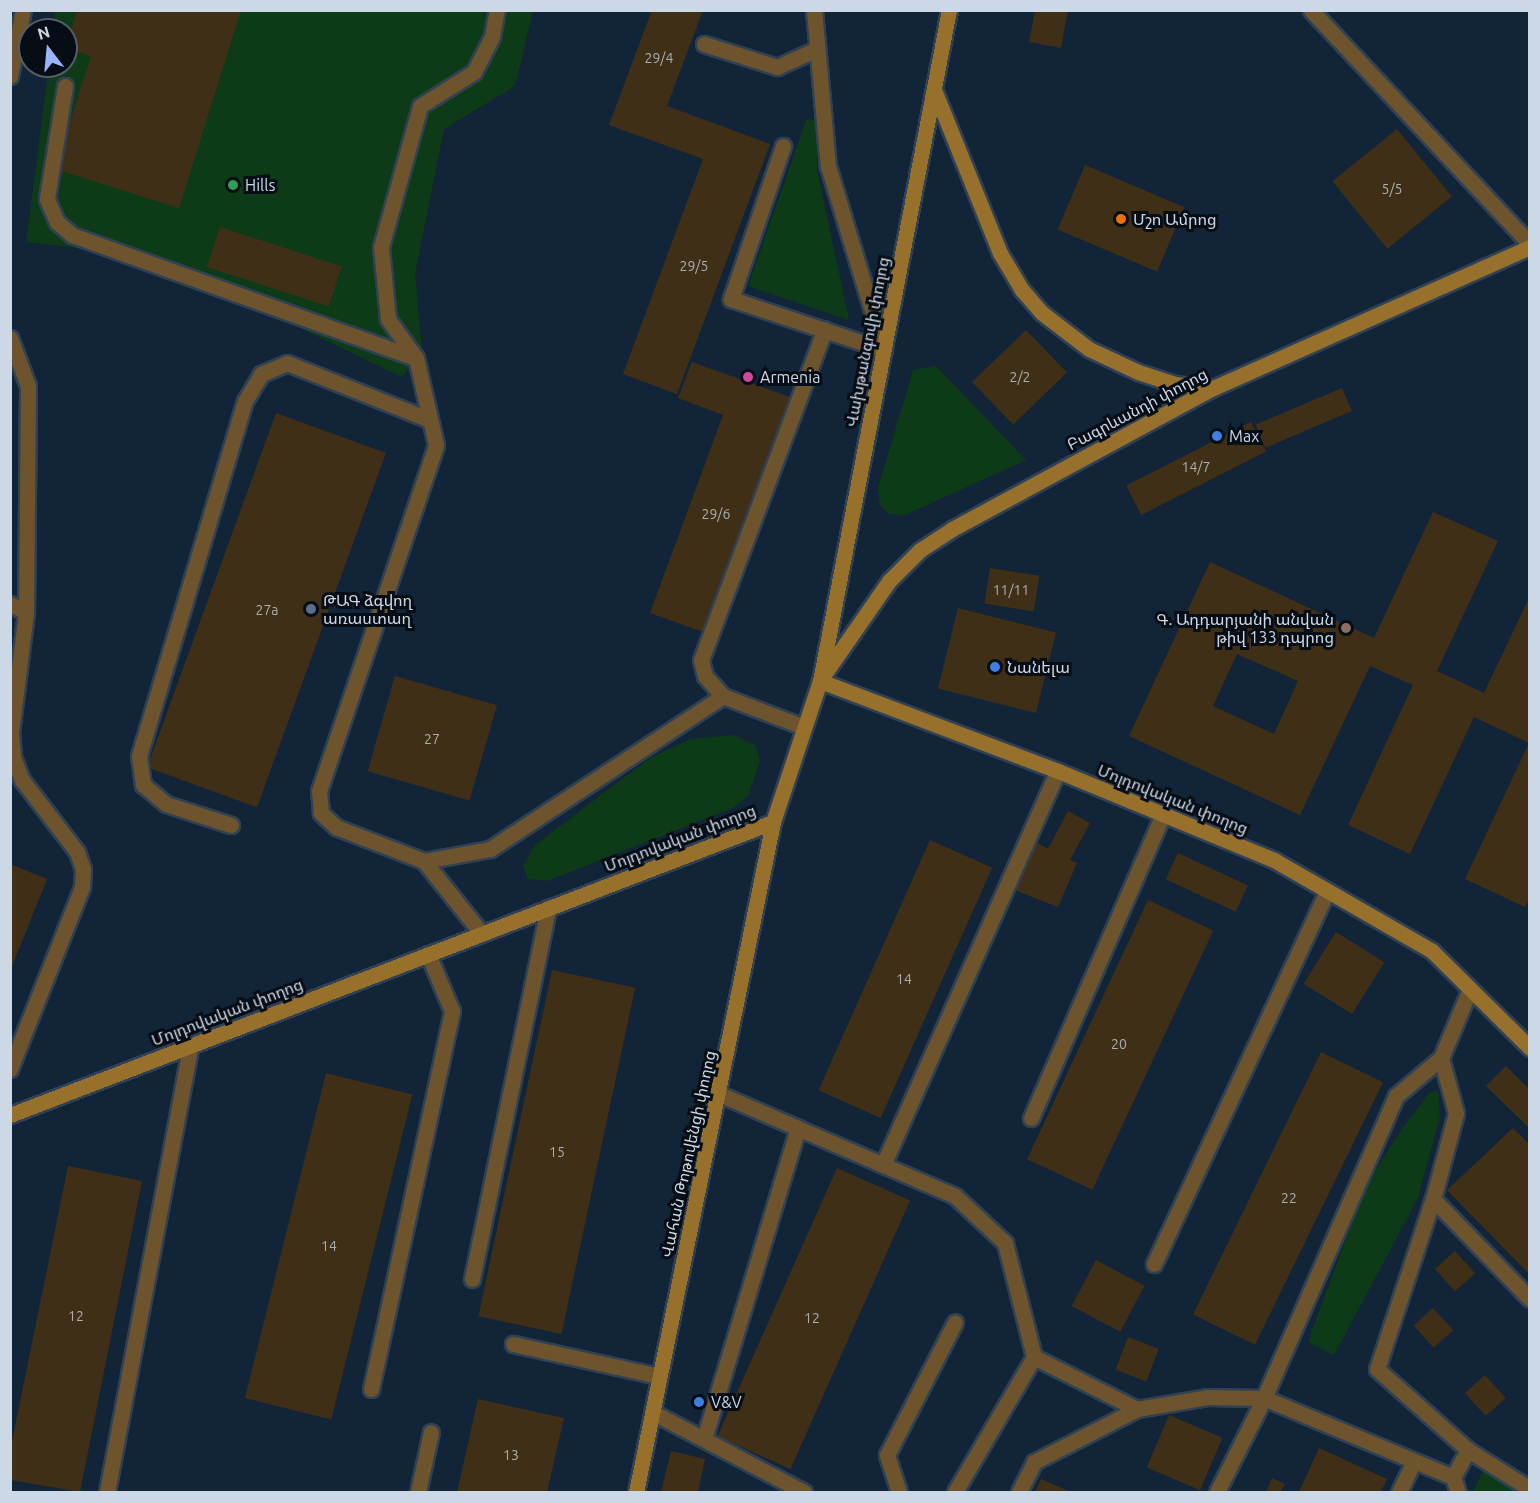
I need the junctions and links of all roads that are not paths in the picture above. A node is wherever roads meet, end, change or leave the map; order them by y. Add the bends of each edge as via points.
1 (497, 10) edge
2 (814, 10) edge
3 (949, 10) edge
4 (1311, 10) edge
5 (18, 14) edge
6 (704, 44) dead end
7 (817, 49) junction
8 (10, 76) edge
9 (65, 86) dead end
10 (935, 90) junction
11 (783, 146) dead end
12 (1530, 245) edge
13 (825, 329) junction
14 (10, 338) edge
15 (884, 350) junction
16 (416, 358) junction
17 (1214, 388) junction
18 (430, 420) junction
19 (10, 604) edge
20 (26, 612) junction
21 (820, 681) junction
22 (723, 696) junction
23 (804, 727) junction
24 (1058, 771) junction
25 (1163, 814) junction
26 (773, 822) junction
27 (231, 825) dead end
28 (424, 861) junction
29 (1327, 891) junction
30 (548, 908) junction
31 (482, 934) junction
32 (428, 954) junction
33 (1470, 989) junction
34 (191, 1046) junction
35 (1530, 1048) edge
36 (1441, 1058) junction
37 (10, 1069) edge
38 (719, 1094) junction
39 (10, 1115) edge
40 (1031, 1118) dead end
41 (798, 1128) junction
42 (883, 1165) junction
43 (1433, 1199) junction
44 (1154, 1264) dead end
45 (472, 1279) dead end
46 (1530, 1299) edge
47 (955, 1322) dead end
48 (513, 1344) dead end
49 (1034, 1357) junction
50 (659, 1376) junction
51 (371, 1389) dead end
52 (1264, 1398) junction
53 (1137, 1409) junction
54 (652, 1412) junction
55 (431, 1432) dead end
56 (704, 1439) junction
57 (1468, 1450) junction
58 (1414, 1461) junction
59 (1453, 1477) junction
60 (1530, 1490) edge
61 (107, 1492) edge
62 (418, 1492) edge
63 (636, 1492) edge
64 (804, 1492) edge
65 (899, 1492) edge
66 (955, 1492) edge
67 (1019, 1492) edge
68 (1217, 1492) edge
69 (1399, 1492) edge
70 (1458, 1492) edge

1 - 16 lane via 492,37 474,72 420,106 381,247 388,320
2 - 7 lane
3 - 10 street, Վախթանգովի փողոց
4 - 12 lane
5 - 8 lane
6 - 7 lane via 777,67
7 - 15 lane via 828,166
9 - 16 lane via 47,199 57,222 72,235
10 - 15 street, Վախթանգովի փողոց
10 - 17 street via 1000,253 1022,290 1042,313 1089,350 1138,372 1174,384
11 - 13 lane via 731,299
12 - 17 street, Բագրևանդի փողոց
13 - 15 lane
13 - 22 lane via 701,660 705,676
14 - 20 lane via 28,386
15 - 21 street, Վախթանգովի փողոց
16 - 18 lane
17 - 21 street, Բագրևանդի փողոց via 952,528 920,550 878,593
18 - 27 lane via 287,363 261,374 244,400 139,756 143,784 166,804
18 - 28 lane via 436,446 319,791 321,813 336,828
19 - 20 lane
20 - 37 lane via 11,733 12,757 22,780 76,852 83,869 82,887
21 - 23 street, Մոլդովական փողոց
21 - 24 street, Մոլդովական փողոց
22 - 23 lane
22 - 28 lane via 490,849
23 - 26 street, Մոլդովական փողոց
24 - 25 street, Մոլդովական փողոց
24 - 42 lane
25 - 29 street, Մոլդովական փողոց via 1274,860
25 - 40 lane
26 - 30 street, Մոլդովական փողոց
26 - 38 street, Վահան Թոթովենցի փողոց
28 - 31 lane
29 - 33 street, Մոլդովական փողոց via 1432,951
29 - 44 lane
30 - 31 street, Մոլդովական փողոց
30 - 45 lane
31 - 32 street, Մոլդովական փողոց
32 - 34 street, Մոլդովական փողոց
32 - 51 lane via 452,1011
33 - 35 street, Մոլդովական փողոց
33 - 36 lane
34 - 39 street, Մոլդովական փողոց
34 - 61 lane
36 - 43 lane via 1456,1113
36 - 52 lane via 1396,1096
38 - 41 lane
38 - 50 street, Վահան Թոթովենցի փողոց
41 - 42 lane
41 - 56 lane
42 - 49 lane via 955,1196 1005,1243
43 - 46 lane
43 - 57 lane via 1377,1369
47 - 65 lane via 887,1455
48 - 50 lane
49 - 53 lane
49 - 66 lane
50 - 54 street, Վահան Թոթովենցի փողոց
52 - 53 lane via 1206,1396
52 - 58 lane
52 - 68 lane
53 - 67 lane via 1034,1462
54 - 56 lane
54 - 63 street, Վահան Թոթովենցի փողոց
55 - 62 lane
56 - 64 lane
57 - 59 lane
57 - 60 lane
58 - 59 lane
58 - 69 lane
59 - 70 lane

